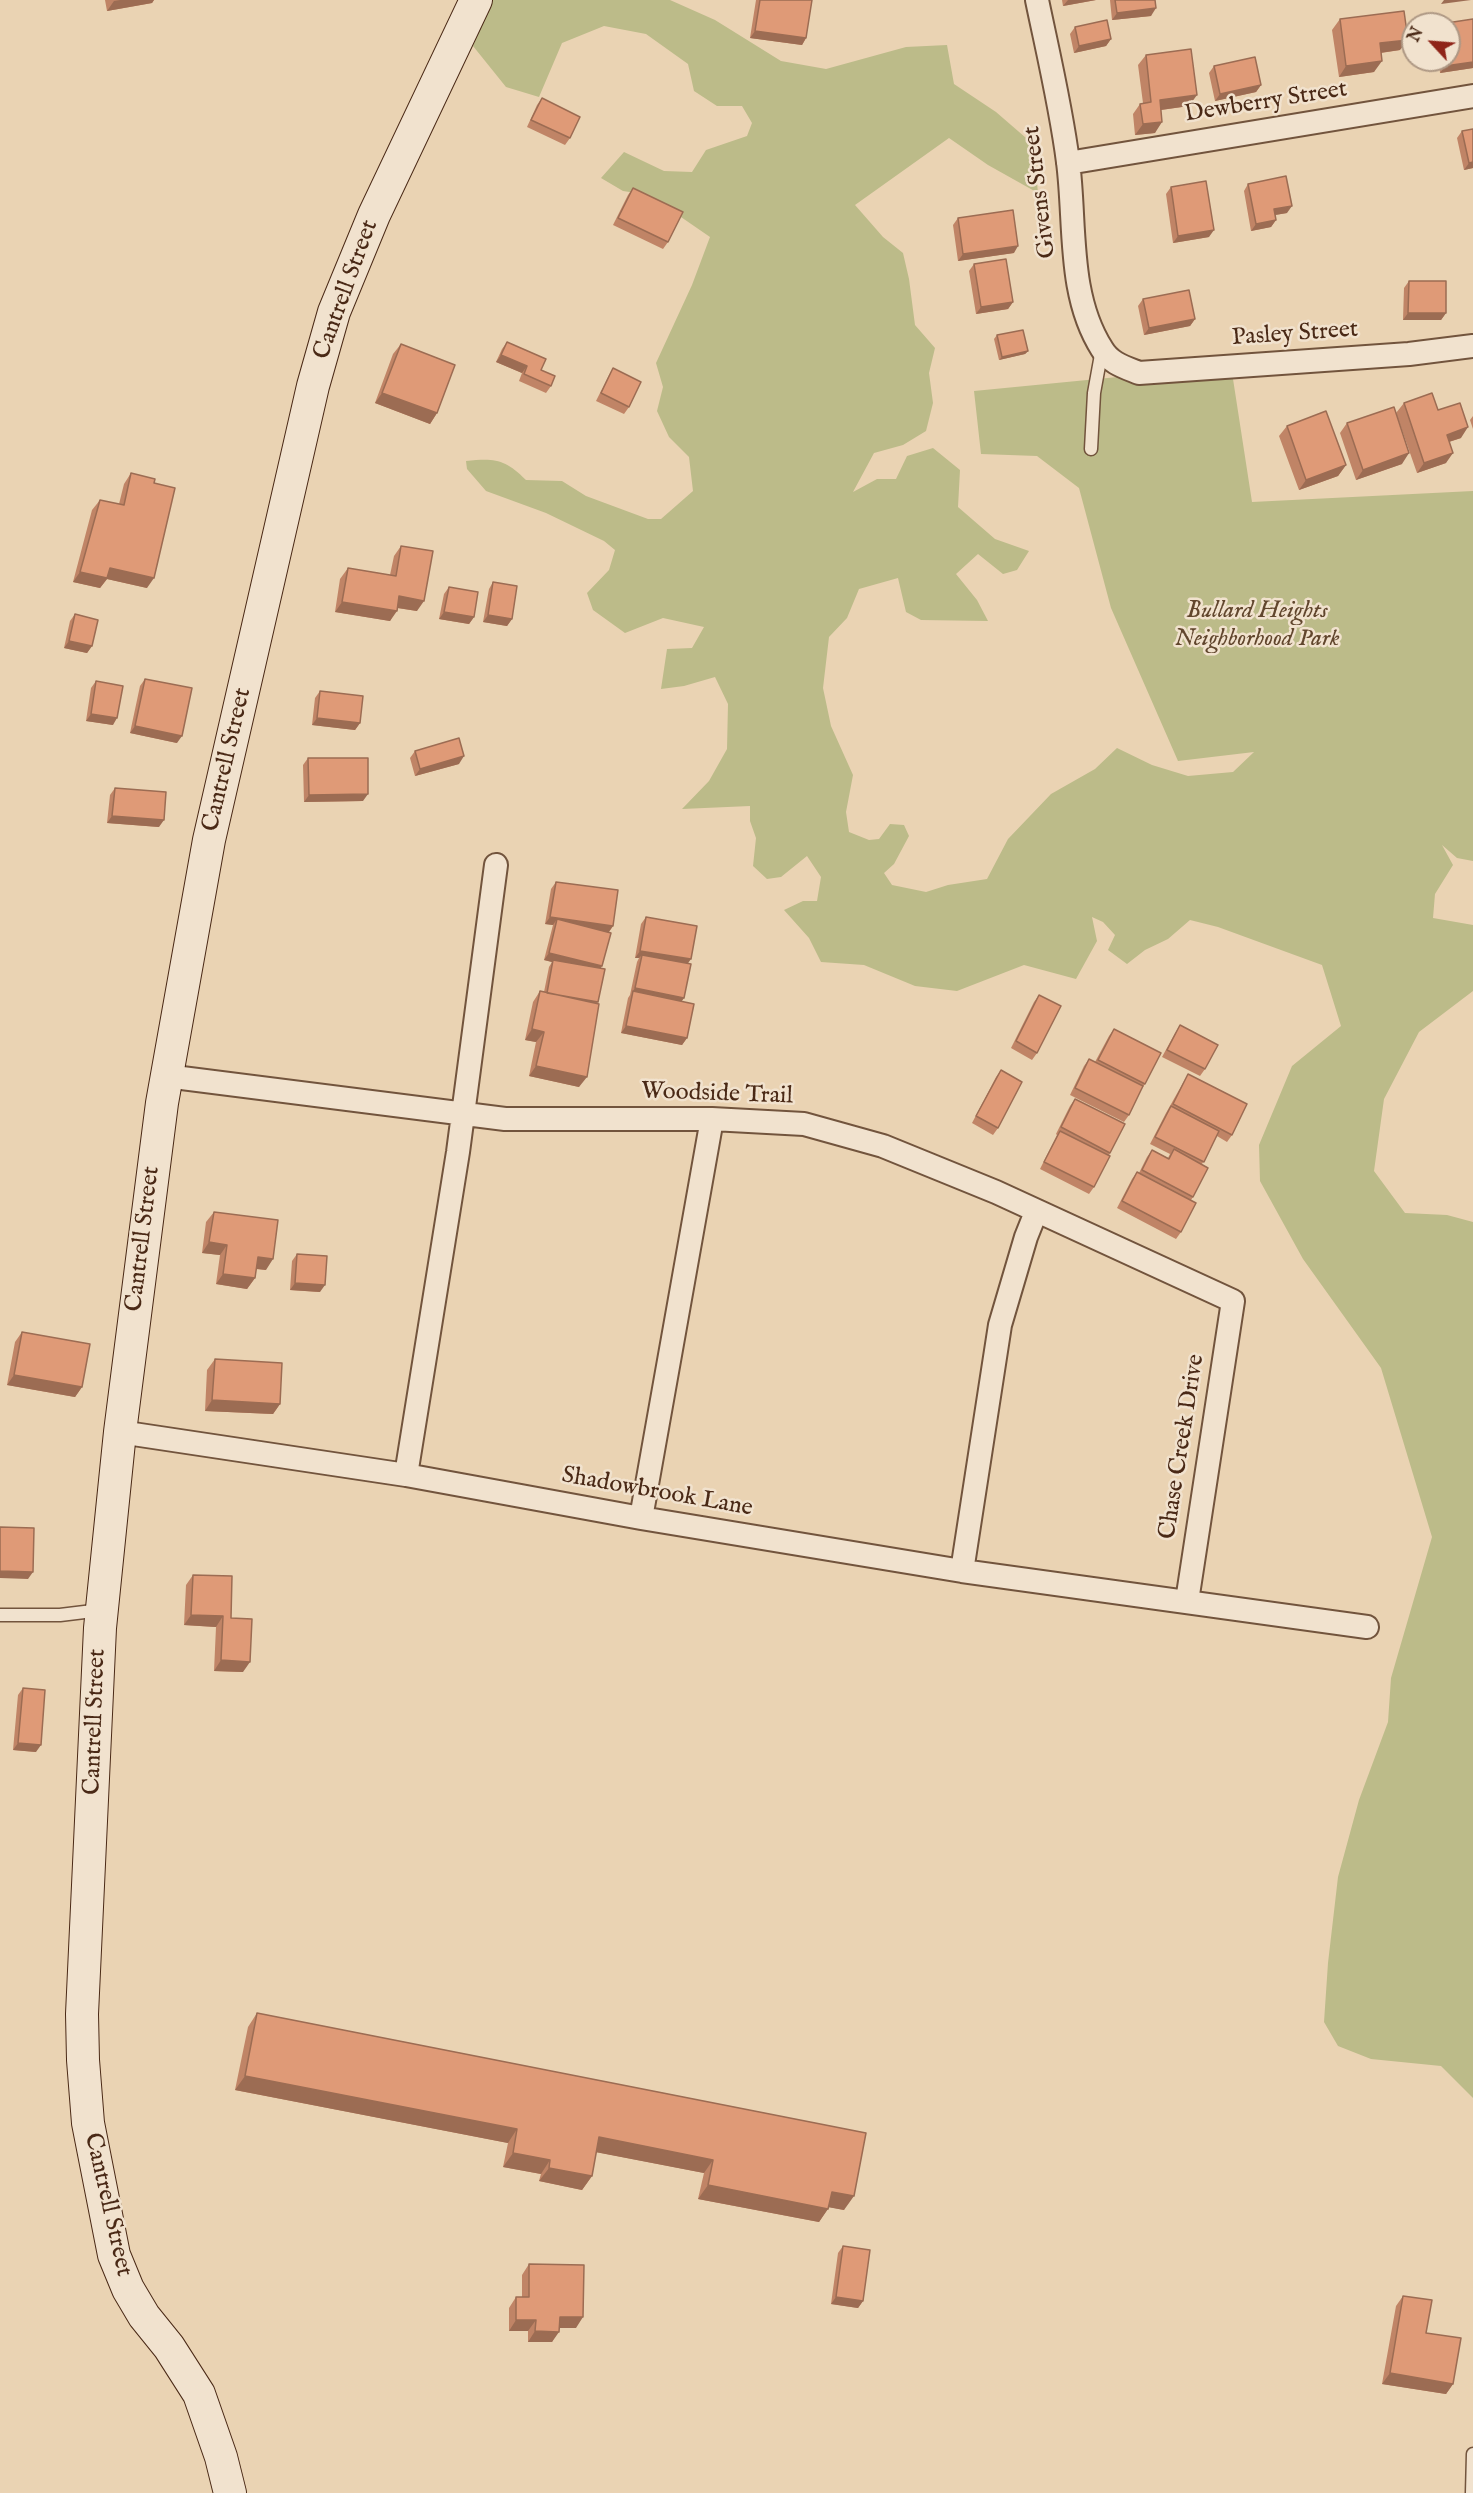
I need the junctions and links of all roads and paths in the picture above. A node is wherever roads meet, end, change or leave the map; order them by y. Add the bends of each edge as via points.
1 (476, 0) edge
2 (1037, 0) edge
3 (1473, 96) edge
4 (1068, 163) junction
5 (1473, 346) edge
6 (1102, 349) junction
7 (1121, 366) joint
8 (1091, 449) dead end
9 (496, 865) dead end
10 (166, 1076) junction
11 (462, 1115) junction
12 (712, 1119) junction
13 (1036, 1212) junction
14 (1233, 1302) joint
15 (120, 1432) junction
16 (406, 1474) junction
17 (641, 1518) junction
18 (962, 1571) junction
19 (1187, 1601) junction
20 (102, 1610) junction
21 (0, 1615) edge
22 (1367, 1626) dead end
23 (1473, 2454) edge
24 (230, 2493) edge
25 (1472, 2493) edge

1 - 10 street, Cantrell Street via 374,215 334,312 313,386 209,840
2 - 4 street, Givens Street
3 - 4 street, Dewberry Street
4 - 6 street, Givens Street via 1079,292
5 - 7 street, Pasley Street via 1139,373
6 - 7 street, Givens Street
6 - 8 lane via 1094,393
9 - 11 street
10 - 11 street, Woodside Trail
10 - 15 street, Cantrell Street
11 - 12 street, Woodside Trail via 504,1119
11 - 16 street
12 - 13 street, Woodside Trail via 804,1124 884,1146
12 - 17 street
13 - 14 street, Woodside Trail
13 - 18 street via 1000,1325
14 - 19 street, Chase Creek Drive
15 - 16 street, Shadowbrook Lane
15 - 20 street, Cantrell Street
16 - 17 street, Shadowbrook Lane
17 - 18 street, Shadowbrook Lane
18 - 19 street, Shadowbrook Lane
19 - 22 street, Shadowbrook Lane
20 - 21 lane
20 - 24 street, Cantrell Street via 82,2014 88,2123 114,2255 139,2307 199,2394
23 - 25 lane

